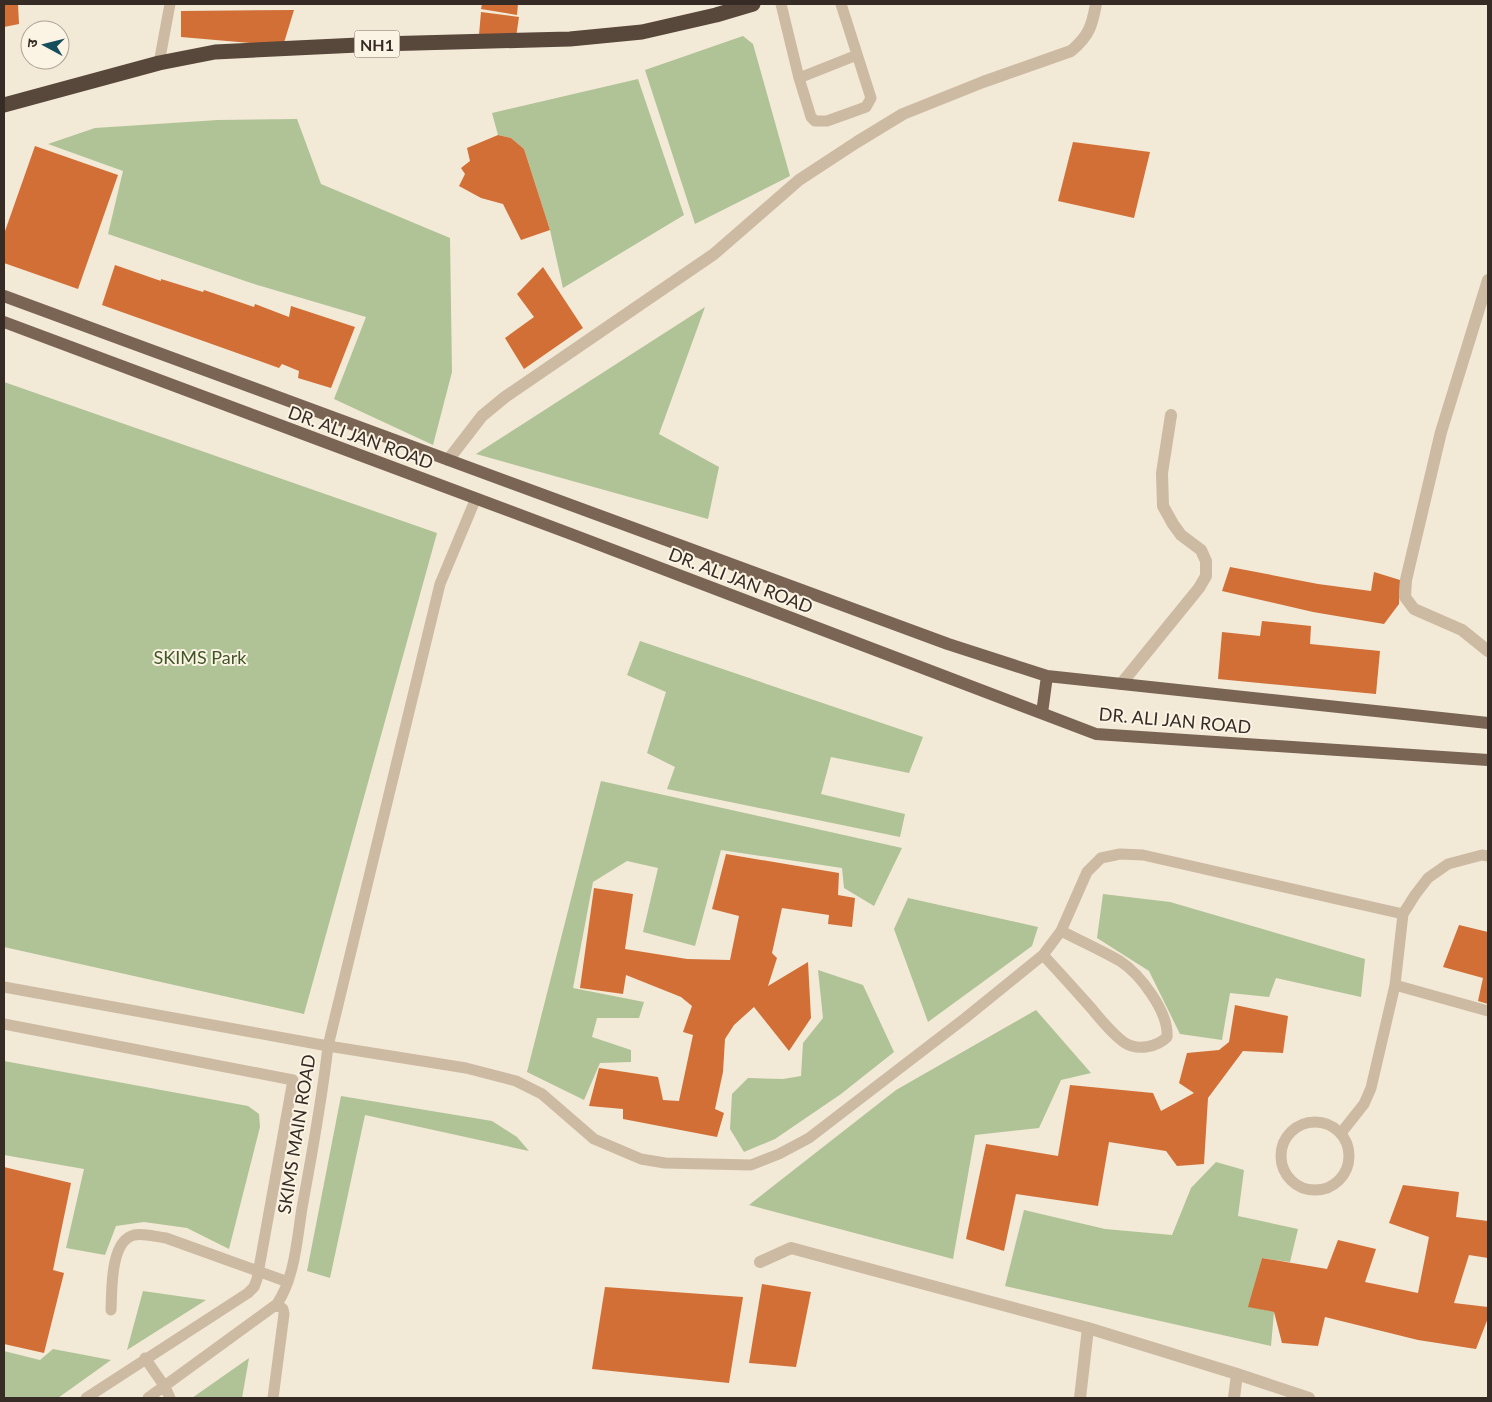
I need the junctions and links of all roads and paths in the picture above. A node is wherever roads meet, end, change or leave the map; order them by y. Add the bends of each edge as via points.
1 (170, 4) edge
2 (753, 4) edge
3 (780, 4) edge
4 (841, 4) edge
5 (1096, 4) edge
6 (857, 55) junction
7 (159, 63) junction
8 (799, 78) junction
9 (4, 105) edge
10 (1488, 280) edge
11 (4, 296) edge
12 (4, 322) edge
13 (1171, 415) dead end
14 (448, 460) junction
15 (476, 498) junction
16 (1488, 651) edge
17 (1047, 676) junction
18 (1121, 684) junction
19 (1042, 713) junction
20 (1488, 723) edge
21 (1488, 760) edge
22 (1488, 856) edge
23 (1404, 914) junction
24 (1061, 931) junction
25 (1043, 955) junction
26 (1395, 985) junction
27 (4, 987) edge
28 (1488, 1011) edge
29 (4, 1024) edge
30 (328, 1046) junction
31 (1341, 1133) junction
32 (760, 1262) dead end
33 (258, 1272) junction
34 (288, 1282) junction
35 (277, 1304) junction
36 (111, 1310) dead end
37 (1088, 1328) junction
38 (145, 1358) junction
39 (1237, 1374) junction
40 (168, 1393) edge
41 (86, 1398) edge
42 (148, 1398) edge
43 (273, 1398) edge
44 (1080, 1398) edge
45 (1234, 1398) edge
46 (1309, 1398) edge

1 - 7 lane
2 - 7 highway, NH1 via 642,32 570,40 273,48 215,52
3 - 8 lane
4 - 6 lane
5 - 14 street via 1092,27 1071,51 903,114 799,180 714,254 505,397 482,416
6 - 8 lane
6 - 8 lane via 871,98 866,107 826,121 815,121
7 - 9 highway, NH1
10 - 16 street via 1441,432 1406,580 1405,597 1414,609 1462,630
11 - 14 main road, DR. ALI JAN ROAD
12 - 15 main road, DR. ALI JAN ROAD
13 - 18 street via 1162,473 1163,506 1181,535 1201,550 1206,561 1206,576
14 - 17 main road, DR. ALI JAN ROAD via 948,644
15 - 19 main road, DR. ALI JAN ROAD
15 - 30 lane via 440,584
17 - 18 main road, DR. ALI JAN ROAD
17 - 19 main road
18 - 20 main road, DR. ALI JAN ROAD
19 - 21 main road, DR. ALI JAN ROAD via 1096,734
22 - 23 lane via 1448,864 1428,878
23 - 24 lane via 1144,855 1120,854 1101,858 1087,872
23 - 26 lane
24 - 25 lane
24 - 25 lane via 1121,962 1132,972 1152,993 1168,1028 1167,1037 1150,1047 1126,1044
25 - 30 lane via 810,1138 751,1165 665,1163 641,1159 594,1139 542,1094 516,1081 466,1068
26 - 28 lane
26 - 31 lane via 1371,1088 1364,1104
27 - 30 lane, SKIMS MAIN ROAD
29 - 33 lane, SKIMS MAIN ROAD via 293,1080
30 - 34 lane, SKIMS MAIN ROAD via 323,1095
31 - 31 lane via 1348,1145 1350,1160 1345,1173 1335,1184 1322,1190 1307,1189 1288,1178 1281,1156 1283,1143 1291,1131 1316,1121 1330,1124
32 - 37 street via 792,1248
33 - 34 lane
33 - 36 lane via 166,1238 133,1235 121,1245 114,1263
33 - 38 lane, SKIMS MAIN ROAD via 254,1287 248,1293
34 - 35 lane, SKIMS MAIN ROAD
35 - 40 lane, SKIMS MAIN ROAD
35 - 43 lane via 283,1308 284,1314
37 - 39 street
37 - 44 street
38 - 40 lane
38 - 41 lane, SKIMS MAIN ROAD
39 - 45 street
39 - 46 street
40 - 42 lane, SKIMS MAIN ROAD

